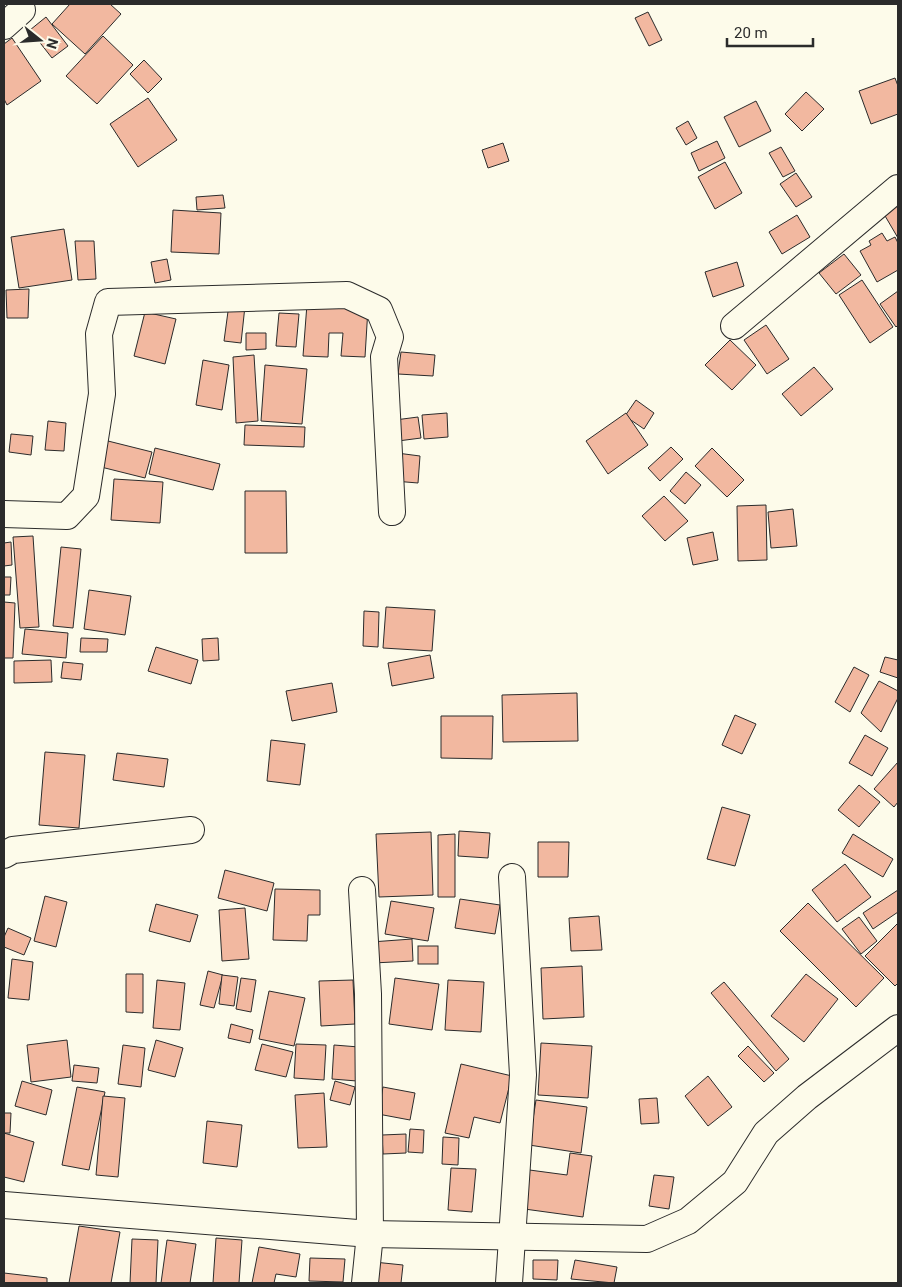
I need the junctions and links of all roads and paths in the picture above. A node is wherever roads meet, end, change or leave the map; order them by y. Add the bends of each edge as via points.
1 (898, 188) edge
2 (734, 326) dead end
3 (392, 512) dead end
4 (4, 514) edge
5 (191, 830) dead end
6 (4, 855) edge
7 (512, 877) dead end
8 (362, 890) dead end
9 (898, 1028) edge
10 (4, 1205) edge
11 (370, 1234) junction
12 (512, 1237) junction
13 (365, 1283) edge
14 (509, 1283) edge

1 - 2 street
3 - 4 street via 384,357 390,337 379,310 347,294 108,302 99,334 102,394 86,496 67,516
5 - 6 street via 13,850
7 - 12 street via 523,1075
8 - 11 street via 368,994
9 - 12 street via 807,1097 766,1133 735,1182 688,1221 647,1239
10 - 11 street
11 - 12 street
11 - 13 street
12 - 14 street

